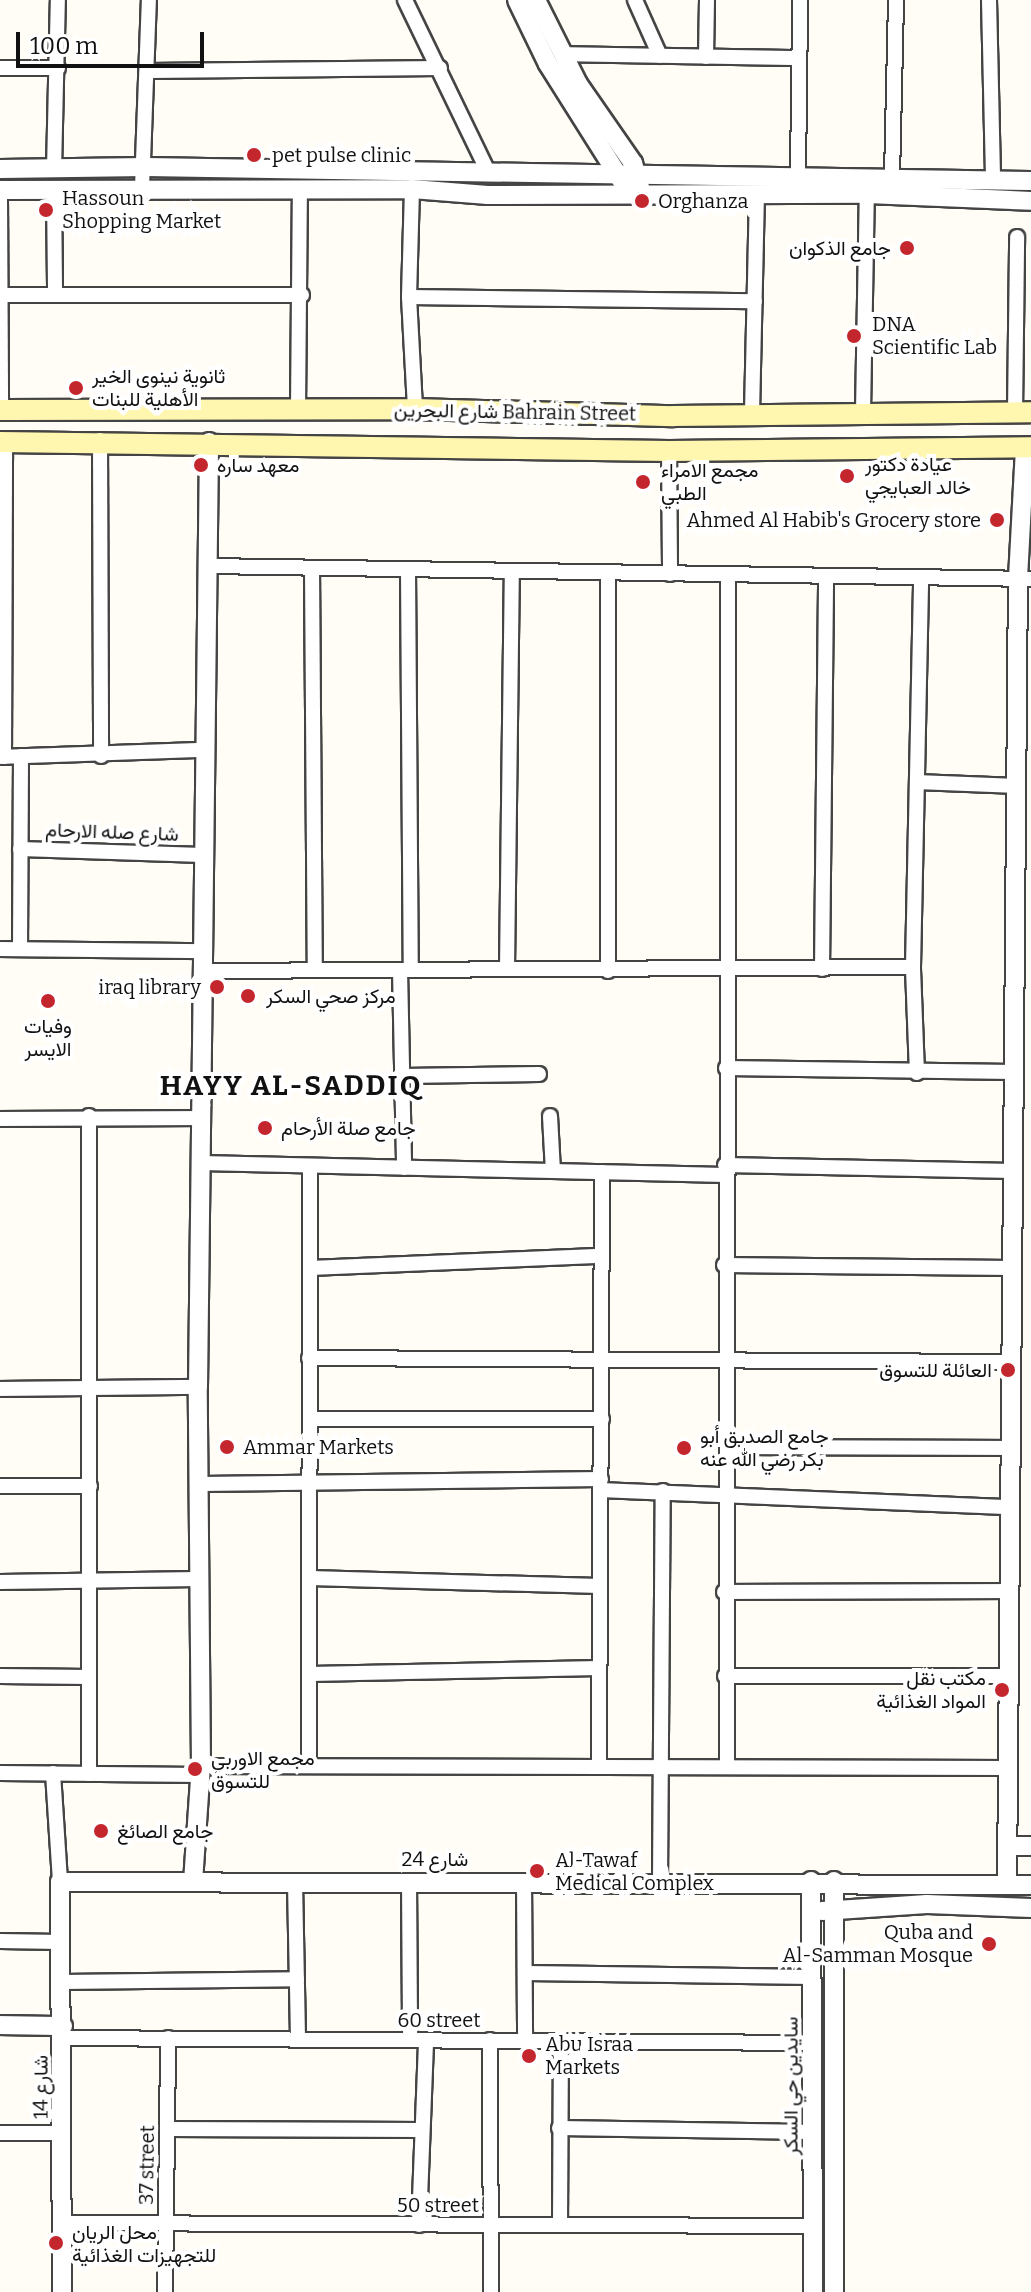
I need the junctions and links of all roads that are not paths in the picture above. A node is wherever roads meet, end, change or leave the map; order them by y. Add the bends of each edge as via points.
1 (58, 0) edge
2 (149, 0) edge
3 (405, 0) edge
4 (517, 0) edge
5 (536, 0) edge
6 (635, 0) edge
7 (707, 0) edge
8 (800, 0) edge
9 (896, 0) edge
10 (989, 0) edge
11 (562, 54) junction
12 (660, 56) junction
13 (706, 57) junction
14 (799, 58) junction
15 (0, 68) edge
16 (58, 68) junction
17 (440, 68) junction
18 (149, 71) junction
19 (146, 167) junction
20 (220, 168) junction
21 (0, 169) edge
22 (54, 170) junction
23 (489, 174) junction
24 (798, 174) junction
25 (892, 177) junction
26 (993, 179) junction
27 (1031, 181) edge
28 (631, 186) junction
29 (941, 187) junction
30 (142, 188) junction
31 (219, 189) junction
32 (412, 189) junction
33 (0, 190) edge
34 (300, 190) junction
35 (54, 191) junction
36 (757, 194) junction
37 (867, 194) junction
38 (0, 198) edge
39 (1031, 201) edge
40 (1017, 237) dead end
41 (55, 294) junction
42 (1, 295) edge
43 (302, 295) junction
44 (409, 297) junction
45 (755, 301) junction
46 (298, 409) junction
47 (415, 409) junction
48 (0, 410) edge
49 (1023, 412) edge
50 (752, 413) junction
51 (863, 413) junction
52 (578, 414) junction
53 (100, 440) junction
54 (3, 442) edge
55 (209, 442) junction
56 (1028, 447) edge
57 (579, 449) junction
58 (669, 451) junction
59 (2, 565) edge
60 (207, 566) junction
61 (312, 568) junction
62 (408, 570) junction
63 (512, 571) junction
64 (608, 573) junction
65 (670, 574) junction
66 (728, 575) junction
67 (826, 577) junction
68 (921, 578) junction
69 (1024, 578) edge
70 (2, 679) edge
71 (205, 750) junction
72 (21, 756) junction
73 (101, 756) junction
74 (2, 757) edge
75 (917, 782) junction
76 (1017, 786) junction
77 (20, 849) junction
78 (203, 855) junction
79 (0, 949) edge
80 (20, 949) junction
81 (203, 951) junction
82 (913, 967) junction
83 (315, 968) junction
84 (507, 969) junction
85 (822, 969) junction
86 (406, 970) junction
87 (727, 970) junction
88 (203, 971) junction
89 (608, 971) junction
90 (726, 1068) junction
91 (1014, 1072) junction
92 (917, 1073) junction
93 (539, 1074) dead end
94 (403, 1076) junction
95 (89, 1116) junction
96 (550, 1116) dead end
97 (201, 1118) junction
98 (0, 1119) edge
99 (201, 1163) junction
100 (310, 1167) junction
101 (404, 1168) junction
102 (725, 1170) junction
103 (553, 1171) junction
104 (1013, 1171) junction
105 (602, 1172) junction
106 (602, 1256) junction
107 (724, 1265) junction
108 (310, 1268) junction
109 (1012, 1268) junction
110 (724, 1357) junction
111 (309, 1358) junction
112 (598, 1361) junction
113 (1012, 1362) junction
114 (198, 1387) junction
115 (0, 1389) edge
116 (90, 1389) junction
117 (1011, 1396) junction
118 (1031, 1397) edge
119 (310, 1419) junction
120 (602, 1419) junction
121 (731, 1447) junction
122 (1011, 1448) junction
123 (201, 1484) junction
124 (601, 1484) junction
125 (0, 1486) edge
126 (90, 1486) junction
127 (307, 1486) junction
128 (663, 1491) junction
129 (730, 1493) junction
130 (1010, 1507) junction
131 (310, 1578) junction
132 (198, 1579) junction
133 (0, 1582) edge
134 (89, 1583) junction
135 (600, 1586) junction
136 (1010, 1591) junction
137 (724, 1592) junction
138 (599, 1668) junction
139 (310, 1674) junction
140 (0, 1676) edge
141 (725, 1676) junction
142 (1009, 1676) junction
143 (89, 1677) junction
144 (309, 1766) junction
145 (599, 1767) junction
146 (662, 1767) junction
147 (727, 1767) junction
148 (1008, 1768) junction
149 (201, 1770) junction
150 (0, 1773) edge
151 (53, 1773) junction
152 (89, 1774) junction
153 (1007, 1846) junction
154 (1031, 1846) edge
155 (409, 1881) junction
156 (524, 1881) junction
157 (660, 1881) junction
158 (811, 1881) junction
159 (834, 1881) junction
160 (60, 1882) junction
161 (193, 1882) junction
162 (295, 1882) junction
163 (1007, 1885) junction
164 (1031, 1885) edge
165 (1031, 1908) edge
166 (832, 1910) junction
167 (811, 1911) junction
168 (0, 1941) edge
169 (61, 1942) junction
170 (525, 1973) junction
171 (812, 1977) junction
172 (297, 1979) junction
173 (62, 1982) junction
174 (0, 2025) edge
175 (63, 2032) junction
176 (168, 2038) junction
177 (298, 2039) junction
178 (410, 2040) junction
179 (426, 2040) junction
180 (490, 2040) junction
181 (525, 2041) junction
182 (561, 2041) junction
183 (814, 2043) junction
184 (559, 2128) junction
185 (167, 2129) junction
186 (422, 2130) junction
187 (813, 2132) junction
188 (0, 2133) edge
189 (63, 2133) junction
190 (63, 2223) junction
191 (166, 2224) junction
192 (419, 2225) junction
193 (490, 2225) junction
194 (560, 2225) junction
195 (813, 2226) junction
196 (62, 2292) edge
197 (165, 2292) edge
198 (491, 2292) edge
199 (813, 2292) edge
200 (834, 2292) edge

1 - 16 street
2 - 18 street
3 - 17 street
4 - 28 street via 548,64
5 - 11 street
6 - 12 street
7 - 13 street
8 - 14 street
9 - 25 street
10 - 26 street
11 - 12 street
11 - 28 street
12 - 13 street
13 - 14 street
14 - 24 street
15 - 16 street
16 - 22 street
17 - 18 street
17 - 23 street
18 - 19 street
19 - 20 street
19 - 22 street
19 - 30 street
20 - 23 street
20 - 31 street
21 - 22 street
23 - 28 street
24 - 25 street
24 - 28 street
25 - 29 street
26 - 27 street
26 - 29 street
28 - 32 street via 488,195
28 - 36 street
29 - 37 street
29 - 39 street
30 - 31 street
30 - 35 street
31 - 34 street
32 - 34 street
32 - 44 street
33 - 35 street
34 - 43 street
35 - 41 street
36 - 37 street
36 - 45 street
37 - 51 street
38 - 42 street
40 - 49 street
41 - 42 street
41 - 43 street
42 - 48 street
43 - 46 street
44 - 45 street
44 - 47 street
45 - 50 street
46 - 47 main road, شارع البحرين Bahrain Street
46 - 48 main road, شارع البحرين Bahrain Street
47 - 52 main road, شارع البحرين Bahrain Street
49 - 51 main road, شارع البحرين Bahrain Street
50 - 51 main road, شارع البحرين Bahrain Street
50 - 52 main road, شارع البحرين Bahrain Street
52 - 57 main road
53 - 54 main road, شارع البحرين Bahrain Street
53 - 55 main road, شارع البحرين Bahrain Street
53 - 73 street
54 - 59 street
55 - 57 main road, شارع البحرين Bahrain Street
55 - 60 street
56 - 58 main road, شارع البحرين Bahrain Street
56 - 69 street
57 - 58 main road, شارع البحرين Bahrain Street
58 - 65 street
59 - 70 street
60 - 61 street
60 - 71 street
61 - 62 street
61 - 83 street
62 - 63 street
62 - 86 street
63 - 64 street
63 - 84 street
64 - 65 street
64 - 89 street
65 - 66 street
66 - 67 street
66 - 87 street
67 - 68 street
67 - 85 street
68 - 69 street
68 - 75 street
69 - 76 street
70 - 74 street
71 - 73 street
71 - 78 street
72 - 73 street
72 - 74 street
72 - 77 street
75 - 76 street
75 - 82 street
76 - 91 street
77 - 78 street, شارع صله الارحام
77 - 80 street
78 - 81 street
79 - 80 street
80 - 81 street
81 - 88 street
82 - 85 street
82 - 92 street
83 - 86 street
83 - 88 street
84 - 86 street
84 - 89 street
85 - 87 street
86 - 94 street
87 - 89 street
87 - 90 street
88 - 97 street
90 - 92 street
90 - 102 street
91 - 92 street
91 - 104 street
93 - 94 street
94 - 101 street
95 - 97 street
95 - 98 street
95 - 116 street
96 - 103 street
97 - 99 street
99 - 100 street
99 - 114 street
100 - 101 street
100 - 108 street
101 - 103 street
102 - 104 street
102 - 105 street
102 - 107 street
103 - 105 street
104 - 109 street
105 - 106 street
106 - 108 street
106 - 112 street
107 - 109 street
107 - 110 street
108 - 111 street
109 - 113 street
110 - 112 street
110 - 113 street
110 - 121 street
111 - 112 street
111 - 119 street
112 - 120 street
113 - 117 street
114 - 116 street
114 - 123 street
115 - 116 street
116 - 126 street
117 - 118 street
117 - 122 street
119 - 120 street
119 - 127 street
120 - 124 street
121 - 122 street
121 - 129 street
122 - 130 street
123 - 127 street
123 - 132 street
124 - 127 street
124 - 128 street
124 - 135 street
125 - 126 street
126 - 134 street
127 - 131 street
128 - 129 street
128 - 146 street
129 - 130 street
129 - 137 street
130 - 136 street
131 - 135 street
131 - 139 street
132 - 134 street
132 - 149 street
133 - 134 street
134 - 143 street
135 - 138 street
136 - 137 street
136 - 142 street
137 - 141 street
138 - 139 street
138 - 145 street
139 - 144 street
140 - 143 street
141 - 142 street
141 - 147 street
142 - 148 street
143 - 152 street
144 - 145 street
144 - 149 street
145 - 146 street
146 - 147 street
146 - 157 street
147 - 148 street
148 - 153 street
149 - 152 street
149 - 161 street
150 - 151 street
151 - 152 street
151 - 160 street
153 - 154 street
153 - 163 street
155 - 156 street, شارع 24
155 - 162 street, شارع 24
155 - 178 street
156 - 157 street, شارع 24
156 - 170 street
157 - 158 street, شارع 24
158 - 159 street, شارع 24
158 - 167 street, سايدين حي السكر
159 - 163 street, شارع 24
159 - 166 street
160 - 161 street, شارع 24
160 - 169 street, شارع 14
161 - 162 street, شارع 24
162 - 172 street
163 - 164 street, شارع 24
165 - 166 street via 927,1904
166 - 167 street
166 - 200 street
167 - 171 street, سايدين حي السكر
168 - 169 street
169 - 173 street, شارع 14
170 - 171 street
170 - 181 street
171 - 183 street, سايدين حي السكر
172 - 173 street
172 - 177 street
173 - 175 street, شارع 14
174 - 175 street
175 - 176 street, 60 street
175 - 189 street, شارع 14
176 - 177 street, 60 street
176 - 185 street, 37 street
177 - 178 street, 60 street
178 - 179 street, 60 street
179 - 180 street, 60 street
179 - 186 street
180 - 181 street, 60 street
180 - 193 street
181 - 182 street, 60 street
182 - 183 street, 60 street
182 - 184 street
183 - 187 street, سايدين حي السكر
184 - 187 street
184 - 194 street
185 - 186 street
185 - 191 street, 37 street
186 - 192 street
187 - 195 street, سايدين حي السكر
188 - 189 street
189 - 190 street, شارع 14
190 - 191 street, 50 street
190 - 196 street, شارع 14
191 - 192 street, 50 street
191 - 197 street, 37 street
192 - 193 street, 50 street
193 - 194 street, 50 street
193 - 198 street
194 - 195 street, 50 street
195 - 199 street, سايدين حي السكر

